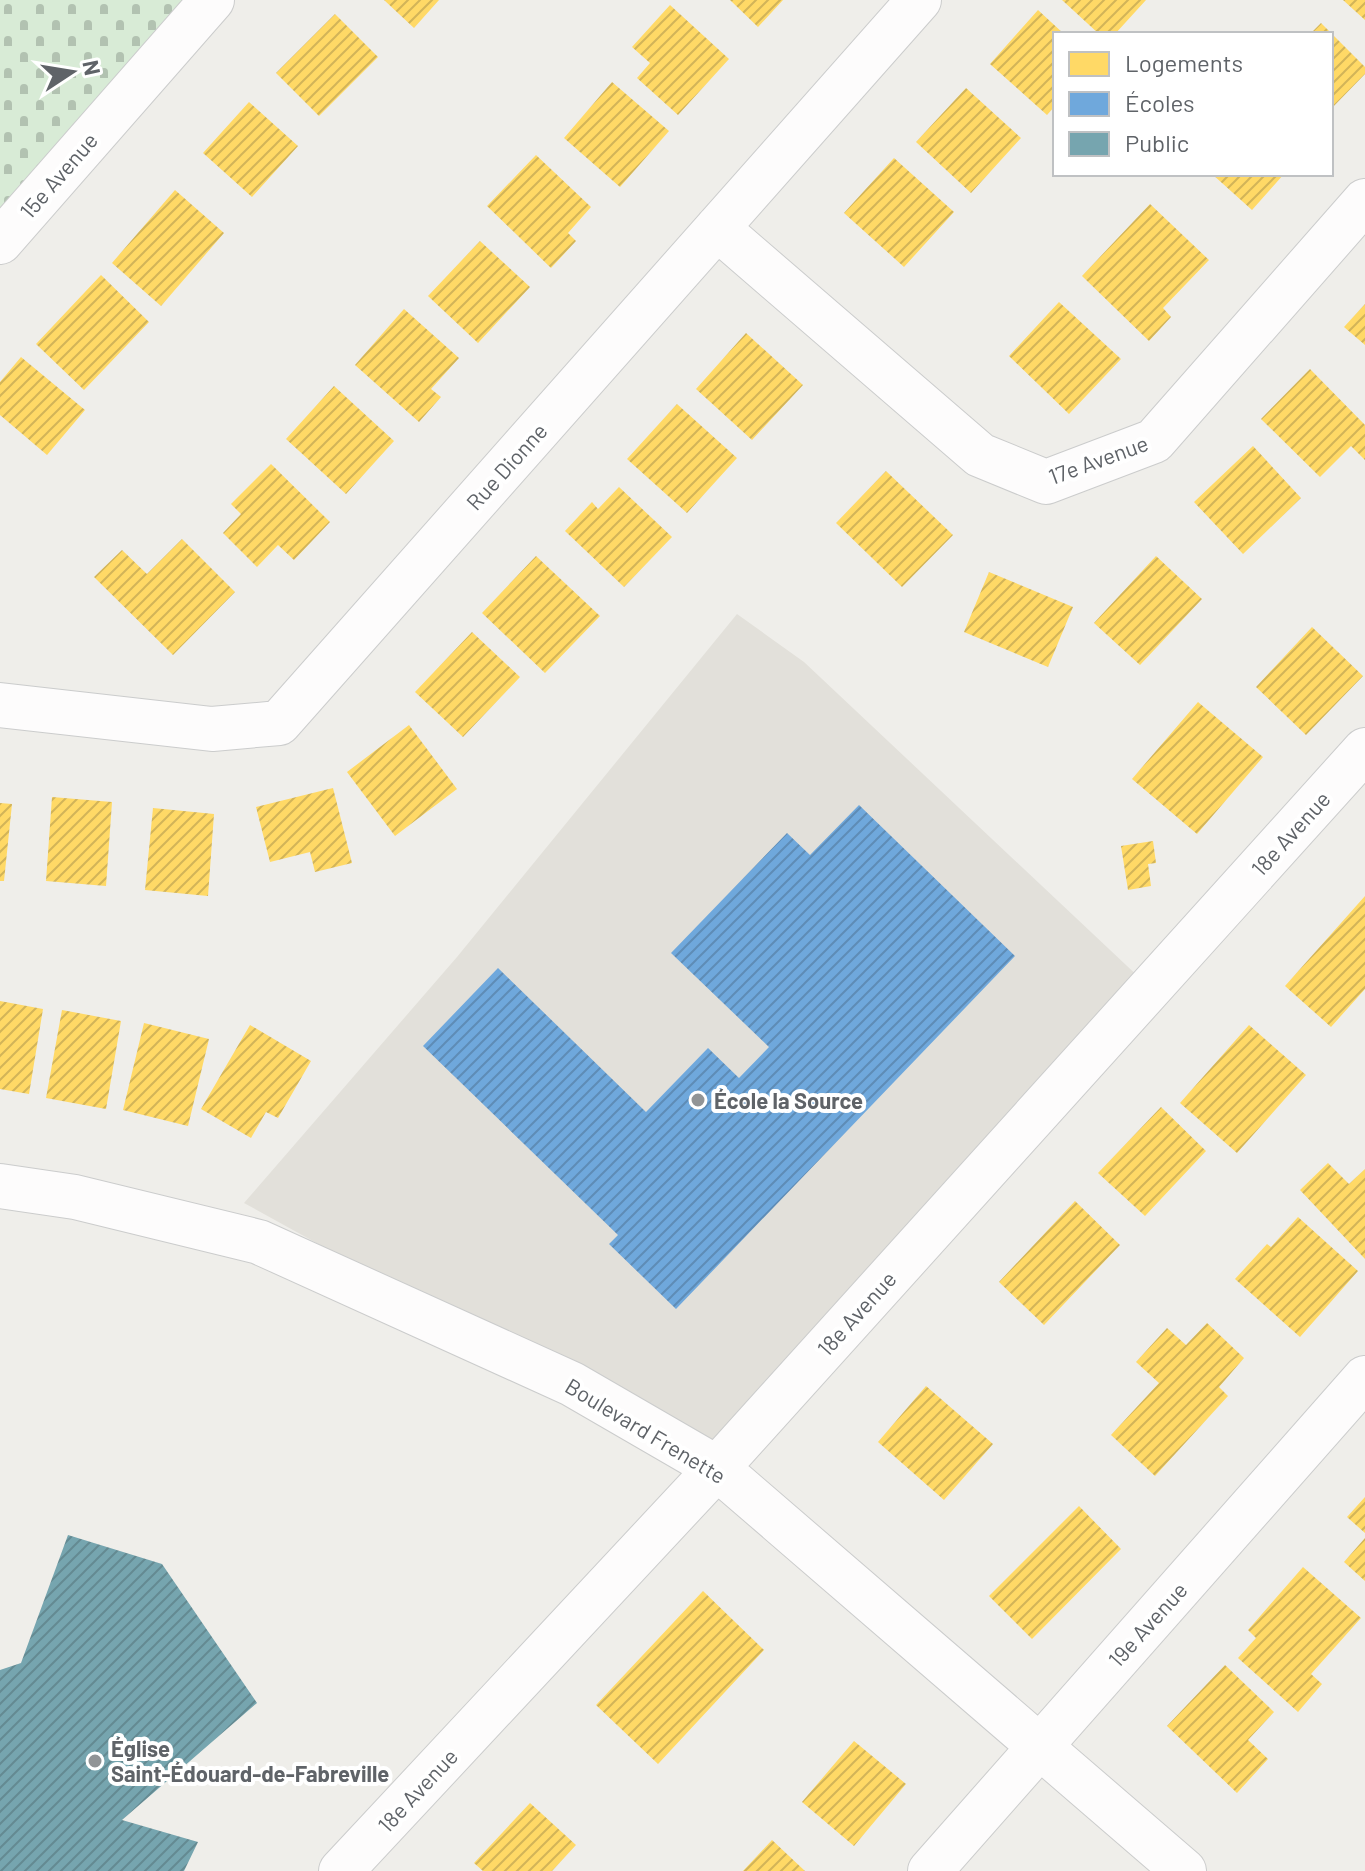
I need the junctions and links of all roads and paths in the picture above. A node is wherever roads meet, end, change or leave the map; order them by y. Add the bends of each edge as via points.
1 (212, 0) edge
2 (919, 0) edge
3 (1365, 201) edge
4 (717, 228) junction
5 (0, 242) edge
6 (0, 705) edge
7 (1365, 750) edge
8 (0, 1186) edge
9 (1365, 1378) edge
10 (717, 1468) junction
11 (1038, 1747) junction
12 (341, 1871) edge
13 (930, 1871) edge
14 (1184, 1871) edge

1 - 5 street, 15e Avenue
2 - 4 street, Rue Dionne
3 - 4 street, 17e Avenue via 1154,441 1046,482 980,455
4 - 6 street, Rue Dionne via 279,723 212,729
7 - 10 street, 18e Avenue
8 - 10 street, Boulevard Frenette via 75,1197 259,1242 572,1384
9 - 11 street, 19e Avenue
10 - 11 street, Boulevard Frenette
10 - 12 street, 18e Avenue
11 - 13 street, 19e Avenue
11 - 14 street, Boulevard Frenette

